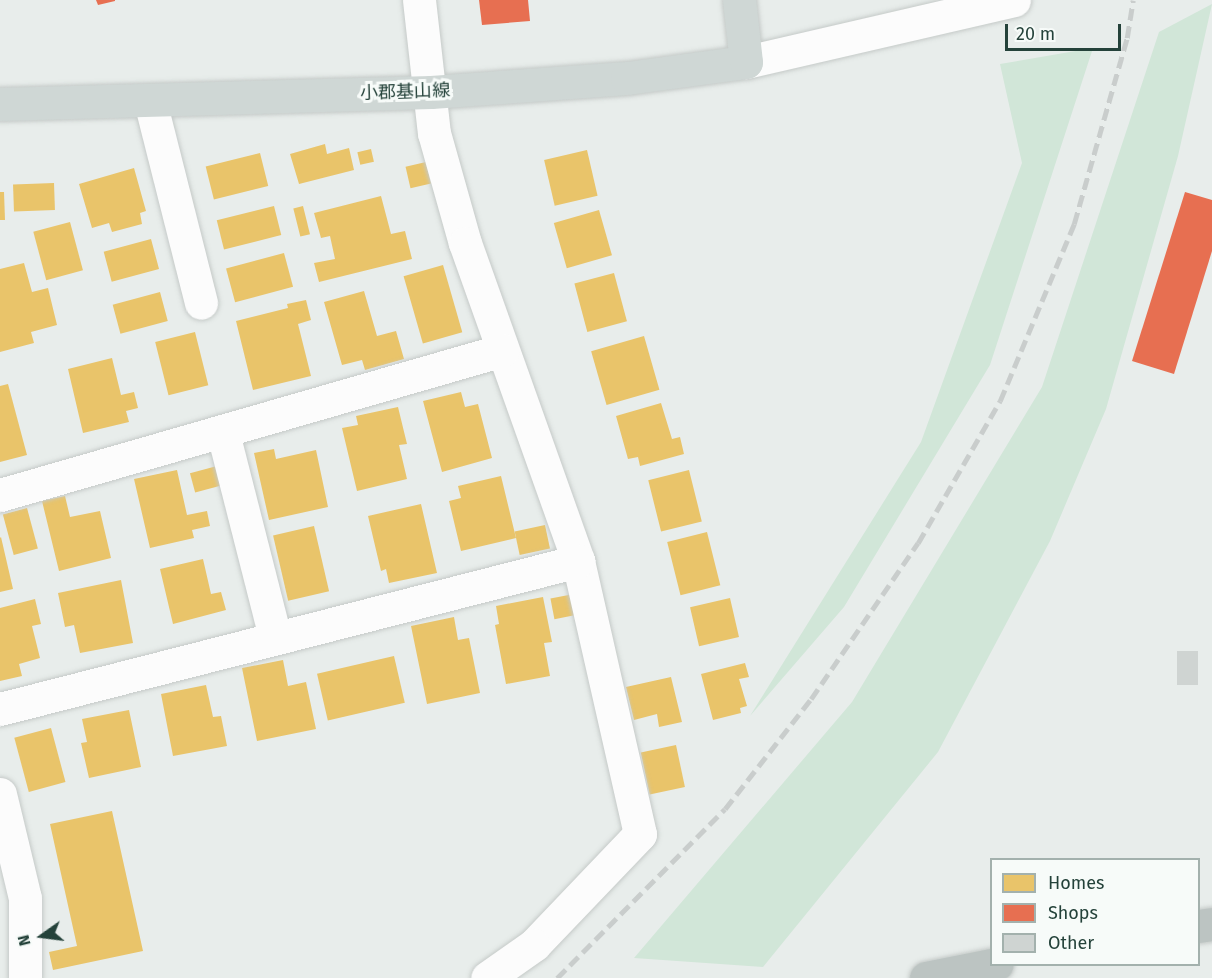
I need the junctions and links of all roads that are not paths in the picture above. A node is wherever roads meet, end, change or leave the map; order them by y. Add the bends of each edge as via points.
1 (419, 0) edge
2 (739, 0) edge
3 (1014, 0) edge
4 (746, 62) junction
5 (431, 92) junction
6 (150, 101) junction
7 (0, 105) edge
8 (201, 303) dead end
9 (503, 350) junction
10 (223, 433) junction
11 (0, 495) edge
12 (579, 561) junction
13 (275, 637) junction
14 (0, 709) edge
15 (0, 794) edge
16 (990, 965) edge
17 (25, 978) edge
18 (487, 978) edge
19 (926, 978) edge

1 - 5 street
2 - 4 main road
3 - 4 street
4 - 5 main road, 小郡基山線 via 627,78
5 - 6 main road, 小郡基山線
5 - 9 street via 434,132 462,232
6 - 7 main road, 小郡基山線
6 - 8 street
9 - 10 street
9 - 12 street
10 - 11 street
10 - 13 street
12 - 13 street
12 - 18 street via 640,834 534,945
13 - 14 street
15 - 17 street via 25,898
16 - 19 highway

